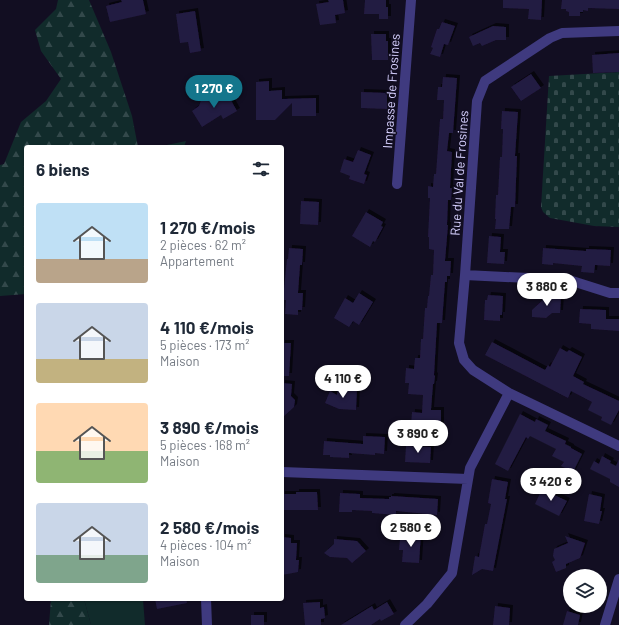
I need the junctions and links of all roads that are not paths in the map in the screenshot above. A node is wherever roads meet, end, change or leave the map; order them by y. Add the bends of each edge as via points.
1 (410, 0) edge
2 (619, 31) edge
3 (397, 184) dead end
4 (465, 275) junction
5 (619, 293) edge
6 (509, 393) junction
7 (619, 446) edge
8 (284, 472) edge
9 (468, 479) junction
10 (619, 579) edge
11 (206, 603) edge
12 (206, 625) edge
13 (405, 625) edge
14 (604, 625) edge

1 - 3 street, Impasse de Frosines
2 - 4 street, Rue du Val de Frosines via 562,33 550,38 485,81 477,102
4 - 5 street via 569,280
4 - 6 street, Rue du Val de Frosines via 459,343 464,360 473,370
6 - 7 street, Rue du Val de Frosines
6 - 9 street via 470,468
8 - 9 street
9 - 13 street via 452,573 427,604
10 - 14 street
11 - 12 street

